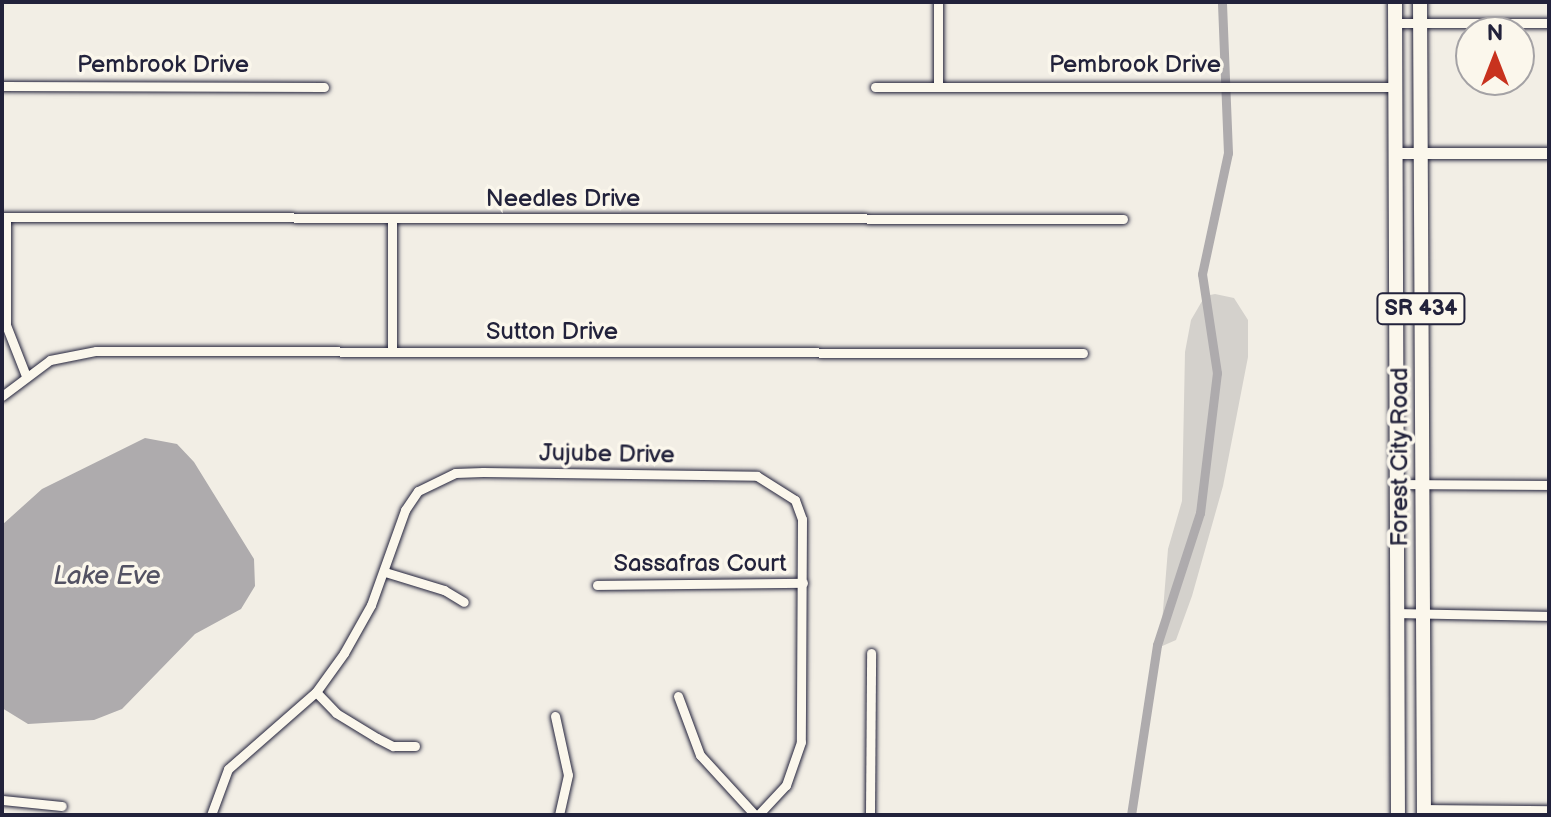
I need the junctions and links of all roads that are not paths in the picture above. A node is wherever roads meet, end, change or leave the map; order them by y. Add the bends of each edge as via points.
1 (938, 2) edge
2 (1395, 2) edge
3 (1420, 2) edge
4 (1395, 23) junction
5 (1420, 23) junction
6 (1549, 23) edge
7 (2, 86) edge
8 (324, 87) dead end
9 (875, 87) dead end
10 (938, 87) junction
11 (1395, 87) junction
12 (1421, 117) junction
13 (1395, 153) junction
14 (1421, 153) junction
15 (1549, 153) edge
16 (4, 217) edge
17 (392, 218) junction
18 (1123, 219) dead end
19 (392, 352) junction
20 (1083, 353) dead end
21 (26, 376) junction
22 (2, 396) edge
23 (1397, 484) junction
24 (1422, 485) junction
25 (1549, 485) edge
26 (385, 572) junction
27 (803, 583) junction
28 (597, 585) dead end
29 (464, 602) dead end
30 (1398, 613) junction
31 (1424, 616) junction
32 (1549, 616) edge
33 (871, 653) dead end
34 (316, 692) junction
35 (678, 696) dead end
36 (555, 716) dead end
37 (415, 746) dead end
38 (2, 800) edge
39 (62, 806) dead end
40 (1549, 810) edge
41 (1424, 812) edge
42 (211, 815) edge
43 (559, 815) edge
44 (757, 815) edge
45 (870, 815) edge
46 (1398, 815) edge

1 - 10 street
2 - 4 main road, Forest City Road / SR 434
3 - 5 main road, Forest City Road / SR 434
4 - 5 street
4 - 11 main road, Forest City Road / SR 434
5 - 6 street
5 - 12 main road, Forest City Road / SR 434
7 - 8 street, Pembrook Drive
9 - 10 street, Pembrook Drive
10 - 11 street, Pembrook Drive
11 - 12 main road via 1413,99
11 - 13 main road, Forest City Road / SR 434
12 - 14 main road, Forest City Road / SR 434
13 - 14 street
13 - 23 main road, Forest City Road / SR 434
14 - 15 street
14 - 24 main road, Forest City Road / SR 434
16 - 17 street, Needles Drive
16 - 21 street via 6,325
17 - 18 street, Needles Drive
17 - 19 street
19 - 20 street, Sutton Drive
19 - 21 street, Sutton Drive via 96,351 50,360
21 - 22 street, Sutton Drive
23 - 24 street
23 - 30 main road, Forest City Road / SR 434
24 - 25 street
24 - 31 main road, Forest City Road / SR 434
26 - 27 street, Jujube Drive via 405,510 418,491 455,473 757,476 795,500 802,519
26 - 29 street via 444,590
26 - 34 street via 344,653
27 - 28 street, Sassafras Court
27 - 44 street via 799,753 786,785
30 - 31 street
30 - 46 main road, Forest City Road / SR 434
31 - 32 street
31 - 41 main road, Forest City Road / SR 434
33 - 45 street
34 - 37 street via 336,713 377,738 393,746
34 - 42 street via 228,769
35 - 44 street via 700,755
36 - 43 street via 568,775
38 - 39 street
40 - 41 street

